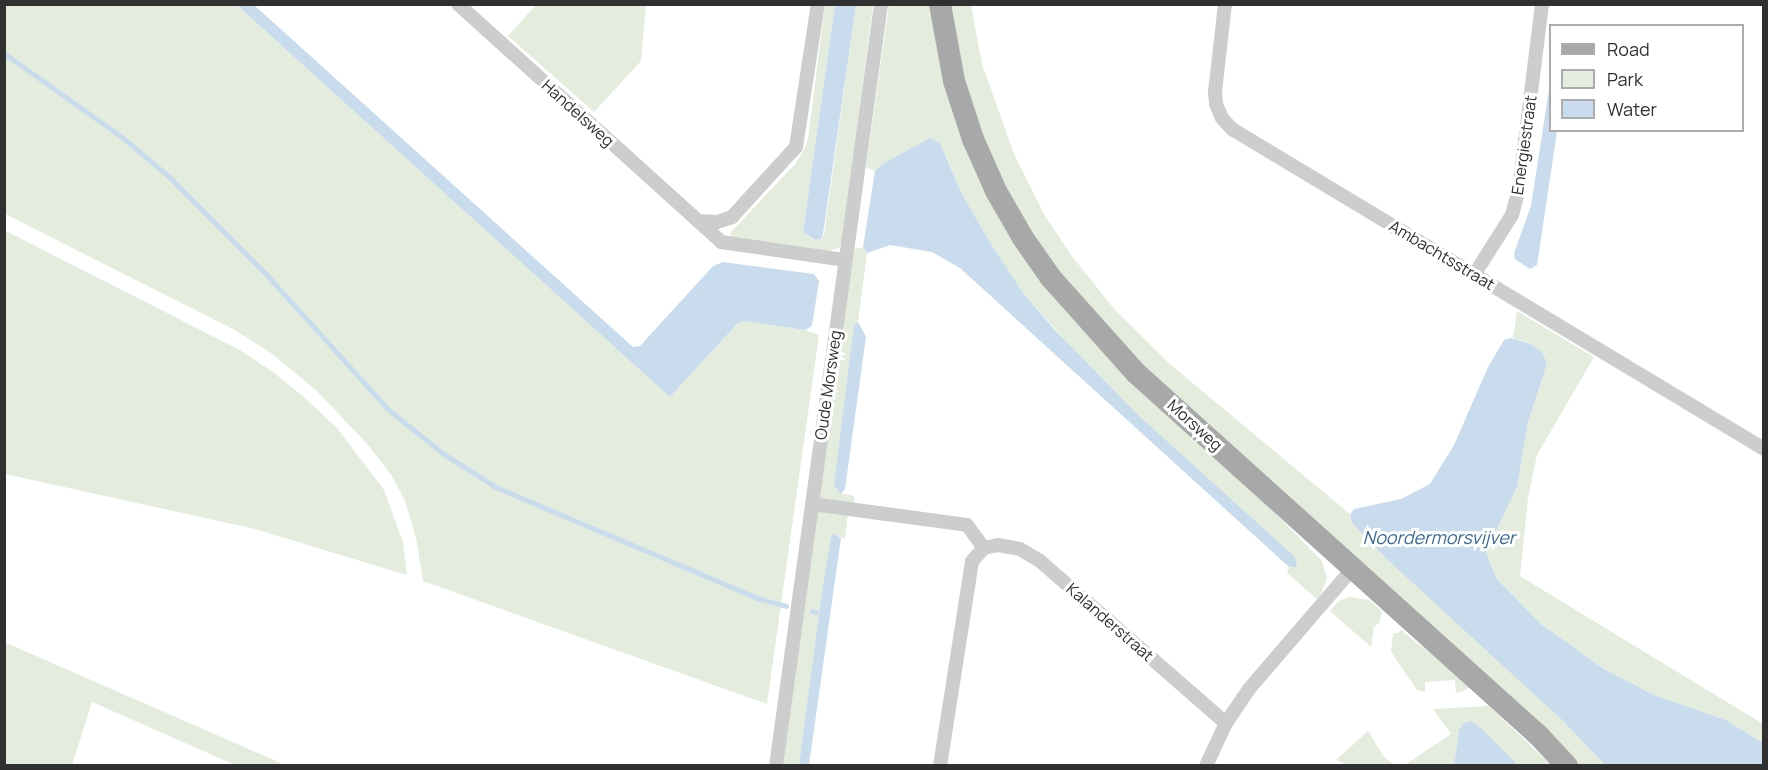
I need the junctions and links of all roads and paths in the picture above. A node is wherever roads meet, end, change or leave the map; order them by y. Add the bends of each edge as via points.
1 (458, 4) edge
2 (818, 4) edge
3 (881, 4) edge
4 (940, 4) edge
5 (1225, 4) edge
6 (1542, 4) edge
7 (698, 221) junction
8 (844, 260) junction
9 (1474, 275) junction
10 (1764, 449) edge
11 (812, 504) junction
12 (984, 548) junction
13 (1353, 568) junction
14 (1226, 723) junction
15 (776, 765) edge
16 (940, 765) edge
17 (1206, 765) edge
18 (1567, 765) edge

1 - 7 street, Handelsweg
2 - 7 street via 796,147 732,217 717,222
3 - 8 street, Oude Morsweg
4 - 13 main road, Morsweg via 954,81 973,139 996,191 1051,278 1136,373
5 - 9 street, Ambachtsstraat via 1215,92 1222,118 1232,129
6 - 9 street, Energiestraat via 1519,189 1512,215
7 - 8 street, Handelsweg via 721,242
8 - 11 street, Oude Morsweg
9 - 10 street, Ambachtsstraat
11 - 12 street via 967,525
11 - 15 street, Oude Morsweg
12 - 14 street, Kalanderstraat via 1010,545 1040,561
12 - 16 street via 971,567
13 - 14 street via 1249,689
13 - 18 main road, Morsweg
14 - 17 street

